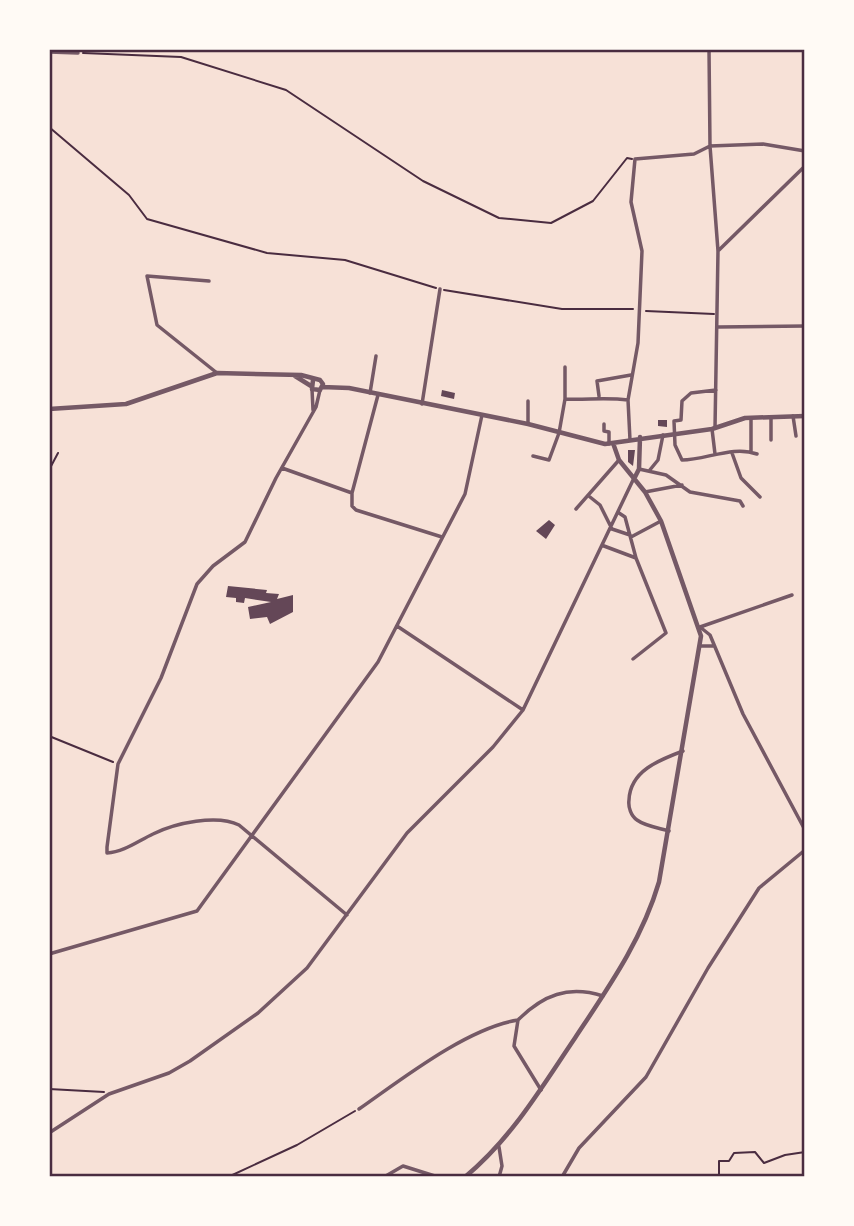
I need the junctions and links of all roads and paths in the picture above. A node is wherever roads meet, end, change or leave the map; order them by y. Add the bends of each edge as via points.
1 (709, 49) edge
2 (49, 52) edge
3 (78, 53) joint
4 (49, 127) edge
5 (710, 146) junction
6 (805, 151) edge
7 (635, 159) junction
8 (805, 166) edge
9 (718, 251) junction
10 (209, 281) dead end
11 (440, 289) junction
12 (641, 310) junction
13 (718, 314) junction
14 (805, 326) edge
15 (718, 327) junction
16 (376, 356) dead end
17 (565, 368) dead end
18 (217, 373) junction
19 (292, 374) junction
20 (631, 375) junction
21 (313, 380) junction
22 (321, 386) junction
23 (311, 388) junction
24 (716, 390) junction
25 (370, 393) junction
26 (378, 395) junction
27 (599, 396) junction
28 (565, 399) junction
29 (628, 400) junction
30 (528, 401) dead end
31 (422, 404) junction
32 (49, 409) edge
33 (313, 412) junction
34 (482, 415) junction
35 (793, 416) junction
36 (805, 416) edge
37 (771, 417) junction
38 (751, 418) junction
39 (528, 424) junction
40 (604, 424) dead end
41 (714, 428) junction
42 (559, 433) junction
43 (663, 435) junction
44 (673, 435) junction
45 (796, 436) dead end
46 (640, 437) junction
47 (630, 440) junction
48 (772, 440) dead end
49 (611, 443) junction
50 (751, 452) junction
51 (58, 453) dead end
52 (732, 453) junction
53 (715, 454) junction
54 (757, 454) dead end
55 (533, 456) dead end
56 (619, 460) junction
57 (282, 468) junction
58 (639, 469) junction
59 (49, 470) edge
60 (649, 471) junction
61 (635, 477) junction
62 (682, 485) junction
63 (645, 492) junction
64 (352, 493) junction
65 (590, 497) junction
66 (760, 497) dead end
67 (743, 506) dead end
68 (576, 509) dead end
69 (619, 513) junction
70 (661, 521) junction
71 (612, 528) junction
72 (630, 536) junction
73 (442, 537) junction
74 (604, 546) junction
75 (636, 558) junction
76 (792, 595) dead end
77 (397, 626) junction
78 (700, 627) junction
79 (701, 646) junction
80 (713, 646) junction
81 (633, 659) dead end
82 (523, 709) junction
83 (49, 736) edge
84 (684, 751) junction
85 (117, 764) junction
86 (805, 830) edge
87 (669, 831) junction
88 (253, 837) junction
89 (805, 850) edge
90 (347, 915) junction
91 (49, 954) edge
92 (603, 996) junction
93 (518, 1020) junction
94 (49, 1089) edge
95 (541, 1090) junction
96 (109, 1094) junction
97 (359, 1109) joint
98 (49, 1133) edge
99 (499, 1147) junction
100 (805, 1152) edge
101 (228, 1177) edge
102 (384, 1177) edge
103 (438, 1177) edge
104 (465, 1177) edge
105 (499, 1177) edge
106 (562, 1177) edge
107 (719, 1177) edge

1 - 5 street
2 - 3 street
3 - 7 path via 181,57 286,90 423,181 499,218 551,223 593,201 627,158
4 - 11 path via 129,195 147,219 267,253 345,260
5 - 6 street via 763,144
5 - 7 street via 694,154
5 - 9 street
7 - 12 street via 631,202 642,251
8 - 9 street
9 - 13 street
10 - 18 street via 147,276 157,325
11 - 12 path via 562,309
11 - 31 street
12 - 13 path
12 - 20 street
13 - 15 street
14 - 15 street
15 - 24 street
16 - 25 street
17 - 28 street
18 - 19 street
18 - 32 street via 126,404
19 - 21 street
19 - 23 street
20 - 27 street via 597,381
20 - 29 street
21 - 22 street
21 - 23 street
22 - 23 street
22 - 25 street
22 - 33 street
23 - 33 street
24 - 41 street
24 - 44 street via 686,395
25 - 26 street
26 - 31 street
26 - 64 street
27 - 28 street
27 - 29 street
28 - 42 street
29 - 47 street
30 - 39 street
31 - 34 street
33 - 57 street
34 - 39 street
34 - 73 street via 465,494
35 - 36 street
35 - 37 street
35 - 45 street
37 - 38 street
37 - 48 street
38 - 41 street
38 - 50 street
39 - 42 street
40 - 49 street
41 - 44 street
41 - 53 street
42 - 49 street
42 - 55 street via 550,460
43 - 44 street
43 - 46 street
43 - 60 street via 658,460
44 - 53 street via 682,460
46 - 47 street
46 - 58 street
47 - 49 street
49 - 56 street
50 - 52 street
50 - 54 street
51 - 59 path
52 - 53 street
52 - 66 street via 741,478
56 - 61 street
56 - 65 street
57 - 64 street
57 - 85 street via 245,542 197,584 161,678
58 - 60 street
58 - 61 street
60 - 62 street
61 - 63 street
61 - 69 street
62 - 63 street
62 - 67 street via 690,492 740,501
63 - 70 street
64 - 73 street via 356,510
65 - 68 street
65 - 71 street via 600,505
69 - 71 street
69 - 72 street via 625,517
70 - 72 street
70 - 78 street
71 - 72 street
71 - 74 street
72 - 75 street
73 - 77 street
74 - 75 street
74 - 82 street
75 - 81 street via 666,633
76 - 78 street
77 - 82 street
77 - 88 street via 378,662
78 - 79 street
78 - 80 street via 710,635
79 - 80 street
79 - 84 street
80 - 86 street via 743,714
82 - 90 street via 493,747 407,833
83 - 85 path
84 - 87 street
84 - 87 street via 656,761 639,774 629,796 637,820
85 - 88 street via 107,853 156,832 215,820 229,820
87 - 92 street via 651,909
88 - 90 street
88 - 91 street via 197,911
89 - 106 street via 753,896 646,1077 579,1148
90 - 96 street via 307,968 248,1020 169,1073
92 - 93 street via 552,994
92 - 95 street
93 - 95 street via 514,1046
93 - 97 street via 504,1022 430,1060
94 - 96 path
95 - 99 street
96 - 98 street
97 - 101 path
99 - 104 street
99 - 105 street
100 - 107 path via 764,1163 755,1152 734,1153 729,1161 719,1161
102 - 103 street via 403,1166

